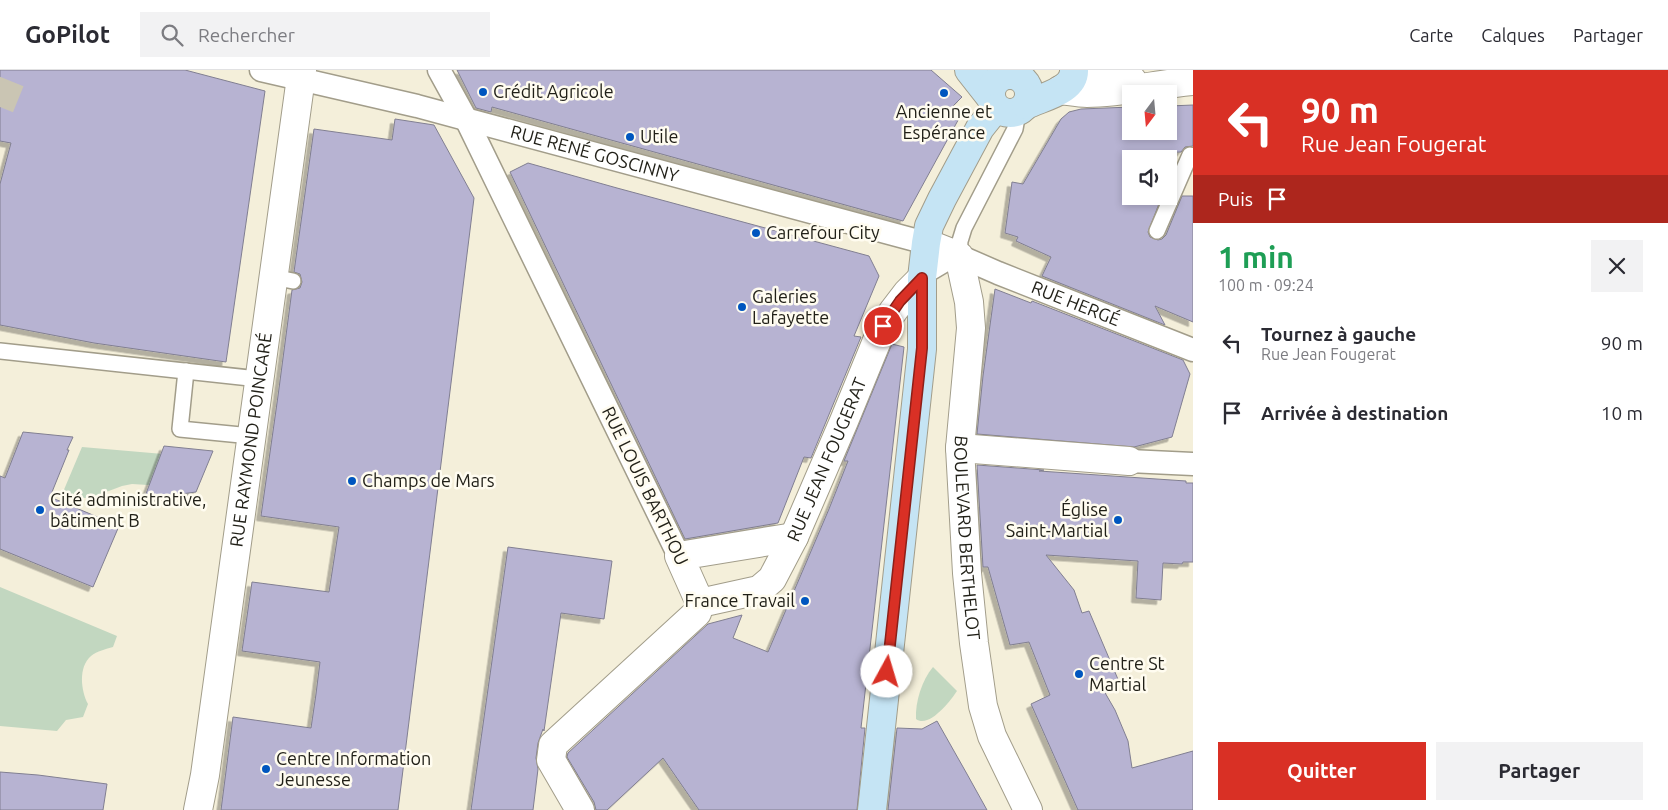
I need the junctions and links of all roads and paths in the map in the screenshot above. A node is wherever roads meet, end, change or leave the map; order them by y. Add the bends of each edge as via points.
1 (261, 70) edge
2 (439, 70) edge
3 (969, 70) edge
4 (1084, 70) edge
5 (302, 75) edge
6 (1067, 80) edge
7 (1181, 82) edge
8 (1011, 87) edge
9 (466, 119) junction
10 (1192, 156) edge
11 (1158, 230) dead end
12 (926, 243) junction
13 (960, 256) junction
14 (922, 278) junction
15 (1193, 350) edge
16 (0, 351) edge
17 (186, 371) junction
18 (259, 379) junction
19 (251, 436) junction
20 (960, 448) junction
21 (1129, 461) joint
22 (1187, 464) edge
23 (794, 537) junction
24 (679, 556) junction
25 (700, 603) junction
26 (198, 810) edge
27 (580, 810) edge
28 (872, 810) edge
29 (1028, 810) edge

1 - 5 street, RUE RENÉ GOSCINNY
2 - 9 street, RUE LOUIS BARTHOU
3 - 8 main road
4 - 7 street via 1122,80
5 - 9 street, RUE RENÉ GOSCINNY
5 - 18 street, RUE RAYMOND POINCARÉ via 283,279
6 - 7 street via 1087,93
6 - 8 main road via 1053,90 1038,79
8 - 12 main road via 980,128 929,226
8 - 13 lane via 1014,129 964,228
9 - 12 street, RUE RENÉ GOSCINNY
9 - 24 street, RUE LOUIS BARTHOU
10 - 11 lane
12 - 13 street
12 - 14 main road
13 - 14 lane
13 - 15 street, RUE HERGÉ
13 - 20 street, BOULEVARD BERTHELOT via 971,328
14 - 23 street, RUE JEAN FOUGERAT via 902,298 883,326
14 - 28 main road via 922,348
16 - 17 lane
17 - 18 lane
17 - 19 lane via 180,429
18 - 19 street, RUE RAYMOND POINCARÉ
19 - 26 street, RUE RAYMOND POINCARÉ
20 - 21 street
20 - 29 street, BOULEVARD BERTHELOT via 974,643 983,706 992,736
21 - 22 street
23 - 24 street
23 - 25 street, RUE JEAN FOUGERAT via 772,578 759,590
24 - 25 street, RUE LOUIS BARTHOU
25 - 27 street via 697,613 553,745 551,760

